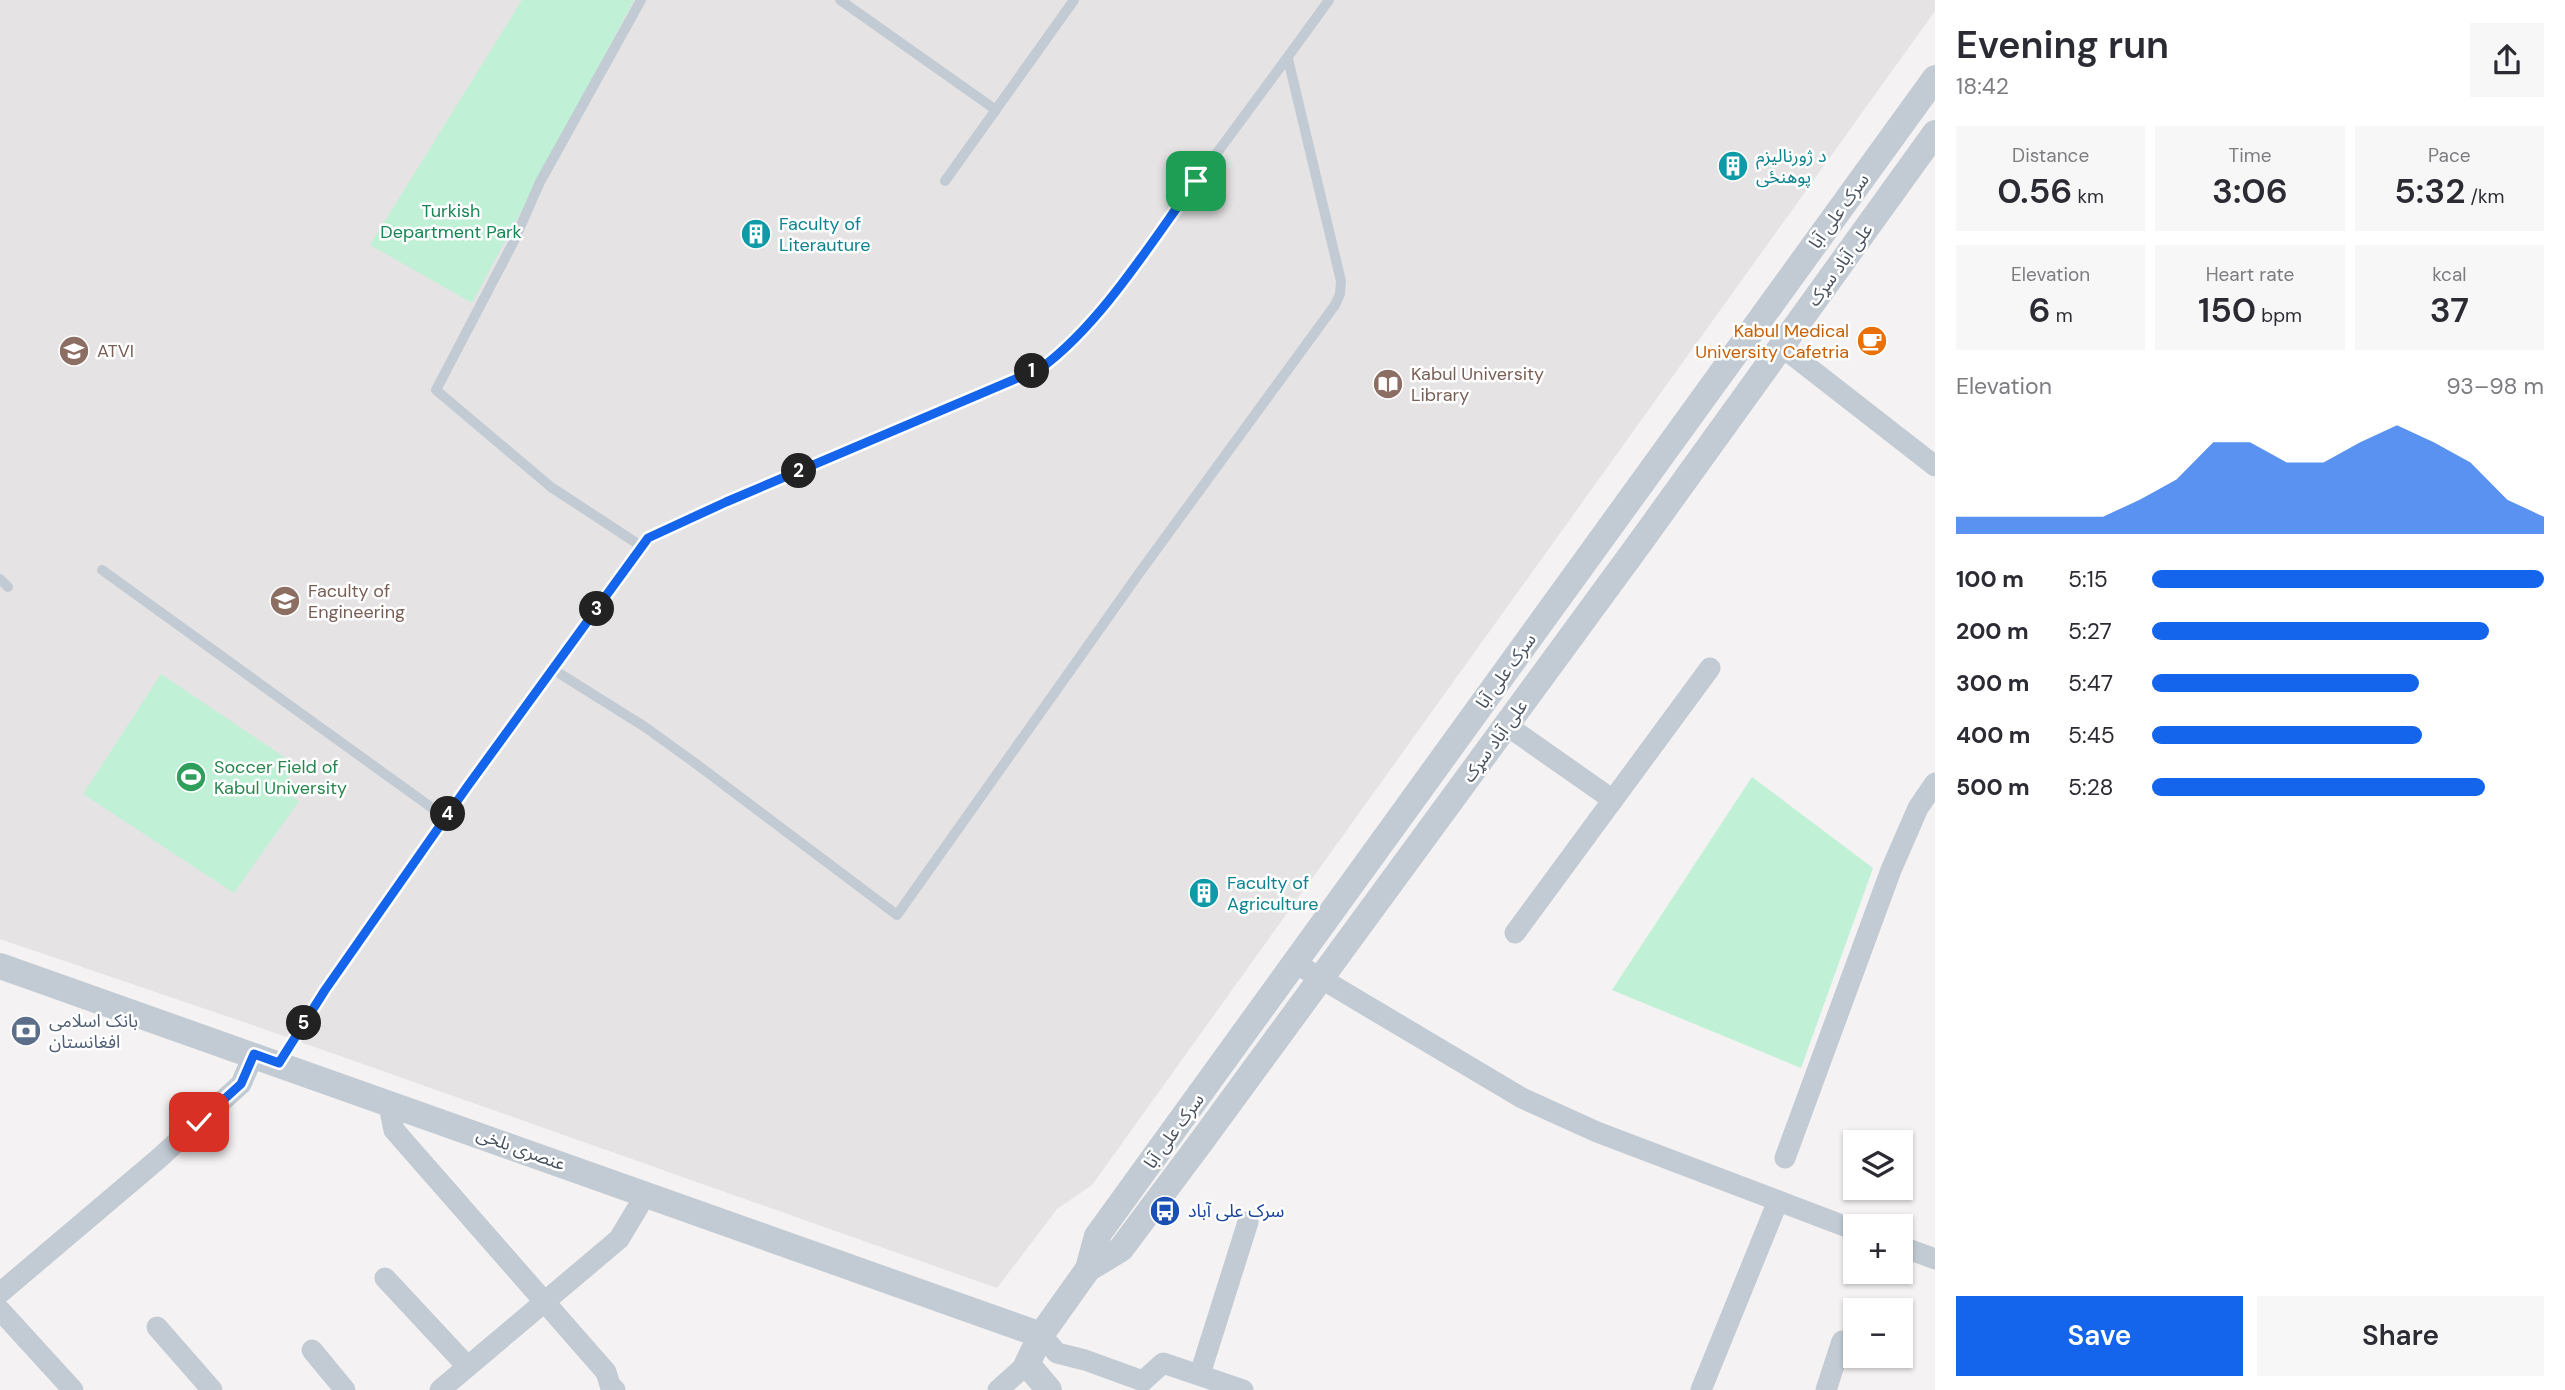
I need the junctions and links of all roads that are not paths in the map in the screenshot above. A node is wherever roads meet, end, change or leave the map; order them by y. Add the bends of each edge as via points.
1 (641, 0) edge
2 (840, 0) edge
3 (1074, 0) edge
4 (1329, 0) edge
5 (1288, 59) junction
6 (1935, 78) edge
7 (996, 110) junction
8 (1935, 133) edge
9 (945, 181) dead end
10 (1782, 346) junction
11 (1935, 466) edge
12 (1612, 525) junction
13 (1639, 544) junction
14 (640, 546) junction
15 (102, 570) dead end
16 (1710, 668) dead end
17 (554, 670) junction
18 (1506, 725) junction
19 (1935, 783) edge
20 (1613, 800) junction
21 (446, 818) junction
22 (1515, 933) dead end
23 (1295, 963) junction
24 (0, 965) edge
25 (1322, 978) junction
26 (254, 1054) junction
27 (279, 1063) junction
28 (388, 1101) junction
29 (1785, 1158) dead end
30 (646, 1194) junction
31 (1777, 1201) junction
32 (1248, 1222) dead end
33 (1843, 1226) edge
34 (1913, 1251) edge
35 (1935, 1259) edge
36 (1088, 1269) junction
37 (385, 1278) dead end
38 (0, 1293) edge
39 (546, 1301) junction
40 (0, 1310) edge
41 (157, 1327) dead end
42 (1041, 1335) junction
43 (1842, 1341) dead end
44 (312, 1350) dead end
45 (1027, 1364) junction
46 (467, 1366) junction
47 (1200, 1374) junction
48 (73, 1390) edge
49 (212, 1390) edge
50 (345, 1390) edge
51 (440, 1390) edge
52 (615, 1390) edge
53 (998, 1390) edge
54 (1049, 1390) edge
55 (1243, 1390) edge
56 (1701, 1390) edge
57 (1826, 1390) edge

1 - 14 lane via 540,183 436,390 551,486
2 - 7 lane
3 - 7 lane
4 - 5 lane
5 - 14 lane via 1100,311 1064,351 1041,368 726,502
5 - 17 lane via 1341,281 1340,295 897,915 685,755
6 - 12 street, سرک علی آبا
7 - 9 lane
8 - 10 street, علی آباد سړک
10 - 11 street
10 - 13 street, علی آباد سړک
12 - 13 street
12 - 23 street, سرک علی آبا
13 - 18 street, علی آباد سړک
14 - 17 lane
15 - 21 lane
16 - 20 street
17 - 21 lane
18 - 20 street
18 - 25 street, علی آباد سړک
19 - 29 street via 1918,808 1891,870
20 - 22 street
21 - 27 lane
23 - 25 street
23 - 36 street, سرک علی آبا via 1097,1236
24 - 26 street, عنصری بلخی
25 - 31 street via 1522,1098
25 - 36 street, علی آباد سړک via 1121,1249
26 - 27 street, عنصری بلخی
26 - 38 street via 241,1084
27 - 28 street, عنصری بلخی
28 - 30 street, عنصری بلخی
28 - 39 street via 394,1130
30 - 39 street via 619,1239
30 - 42 street, عنصری بلخی
31 - 33 street
31 - 56 street
32 - 47 street
34 - 35 street
36 - 42 street, علی آباد سړک
37 - 46 street
39 - 46 street
39 - 52 street via 606,1372
40 - 48 street
41 - 49 street
42 - 45 street, علی آباد سړک
42 - 47 street via 1057,1353 1143,1381 1163,1363
43 - 57 street
44 - 50 street
45 - 53 street
45 - 54 street
46 - 51 street
47 - 55 street

